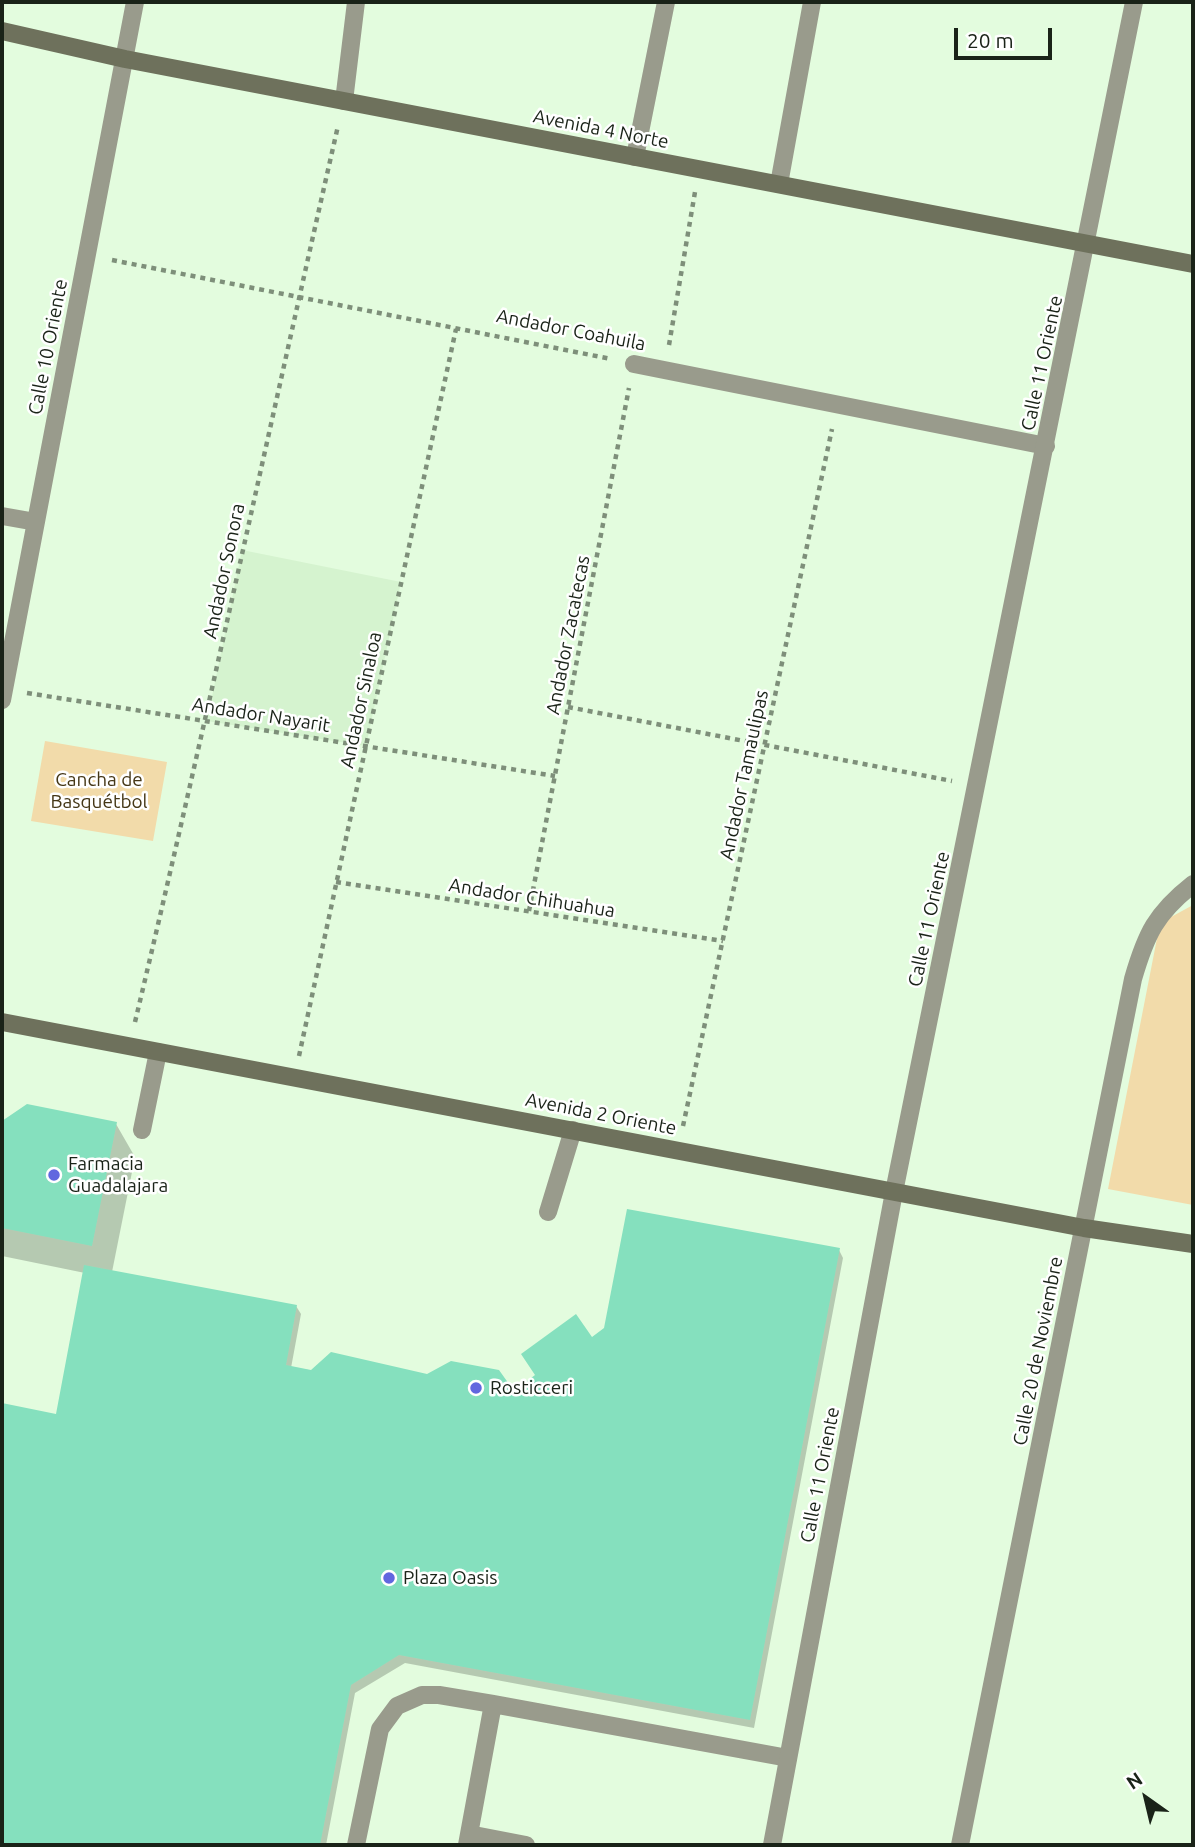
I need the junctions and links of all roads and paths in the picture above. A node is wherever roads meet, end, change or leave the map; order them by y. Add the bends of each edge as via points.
1 (135, 2) edge
2 (356, 2) edge
3 (666, 2) edge
4 (812, 2) edge
5 (1135, 2) edge
6 (2, 31) edge
7 (125, 59) junction
8 (344, 101) junction
9 (635, 157) junction
10 (699, 169) junction
11 (779, 184) junction
12 (1088, 243) junction
13 (87, 255) junction
14 (1193, 264) edge
15 (299, 297) junction
16 (456, 328) junction
17 (634, 364) junction
18 (665, 370) junction
19 (838, 405) junction
20 (1046, 446) junction
21 (2, 516) edge
22 (36, 522) junction
23 (3, 694) edge
24 (568, 707) junction
25 (207, 721) junction
26 (765, 745) junction
27 (366, 746) junction
28 (555, 776) junction
29 (977, 786) junction
30 (336, 882) junction
31 (1193, 884) edge
32 (529, 911) junction
33 (723, 941) junction
34 (2, 1022) edge
35 (130, 1046) junction
36 (158, 1052) junction
37 (294, 1077) junction
38 (142, 1130) dead end
39 (573, 1130) junction
40 (678, 1150) junction
41 (894, 1192) junction
42 (548, 1212) dead end
43 (1084, 1228) junction
44 (1193, 1244) edge
45 (493, 1704) junction
46 (788, 1758) junction
47 (468, 1840) edge
48 (356, 1845) edge
49 (526, 1845) edge
50 (772, 1845) edge
51 (960, 1845) edge

1 - 7 street, Calle 10 Oriente
2 - 8 street
3 - 9 street
4 - 11 street
5 - 12 street, Calle 11 Oriente
6 - 7 street, Avenida 4 Norte
7 - 8 street, Avenida 4 Norte
7 - 13 street, Calle 10 Oriente
8 - 9 street, Avenida 4 Norte
8 - 15 path, Andador Sonora
9 - 10 street, Avenida 4 Norte
10 - 11 street, Avenida 4 Norte
10 - 18 path
11 - 12 street, Avenida 4 Norte
12 - 14 street, Avenida 4 Norte
12 - 20 street, Calle 11 Oriente
13 - 15 path, Andador Coahuila
13 - 22 street, Calle 10 Oriente
15 - 16 path, Andador Coahuila
15 - 25 path, Andador Sonora
16 - 17 path, Andador Coahuila
16 - 27 path, Andador Sinaloa
17 - 18 street, Andador Coahuila
17 - 24 path, Andador Zacatecas
18 - 19 street, Andador Coahuila
19 - 20 street, Andador Coahuila
19 - 26 path, Andador Tamaulipas
20 - 29 street, Calle 11 Oriente
21 - 22 street
22 - 23 street, Calle 10 Oriente
23 - 25 path, Andador Nayarit
24 - 26 path
24 - 28 path, Andador Zacatecas
25 - 27 path, Andador Nayarit
25 - 35 path, Andador Sonora
26 - 29 path
26 - 33 path, Andador Tamaulipas
27 - 28 path, Andador Nayarit
27 - 30 path, Andador Sinaloa
28 - 32 path, Andador Zacatecas
29 - 41 street, Calle 11 Oriente
30 - 32 path, Andador Chihuahua
30 - 37 path, Andador Sinaloa
31 - 43 street, Calle 20 de Noviembre via 1160,914 1140,953
32 - 33 path, Andador Chihuahua
33 - 40 path, Andador Tamaulipas
34 - 35 street, Avenida 2 Oriente
35 - 36 street, Avenida 2 Oriente
36 - 37 street, Avenida 2 Oriente
36 - 38 street
37 - 39 street, Avenida 2 Oriente
39 - 40 street, Avenida 2 Oriente
39 - 42 street
40 - 41 street, Avenida 2 Oriente
41 - 43 street, Avenida 2 Oriente
41 - 46 street, Calle 11 Oriente
43 - 44 street, Avenida 2 Oriente
43 - 51 street, Calle 20 de Noviembre
45 - 46 street
45 - 47 street
45 - 48 street via 422,1695 407,1700 387,1717 380,1729
46 - 50 street, Calle 11 Oriente
47 - 49 street

